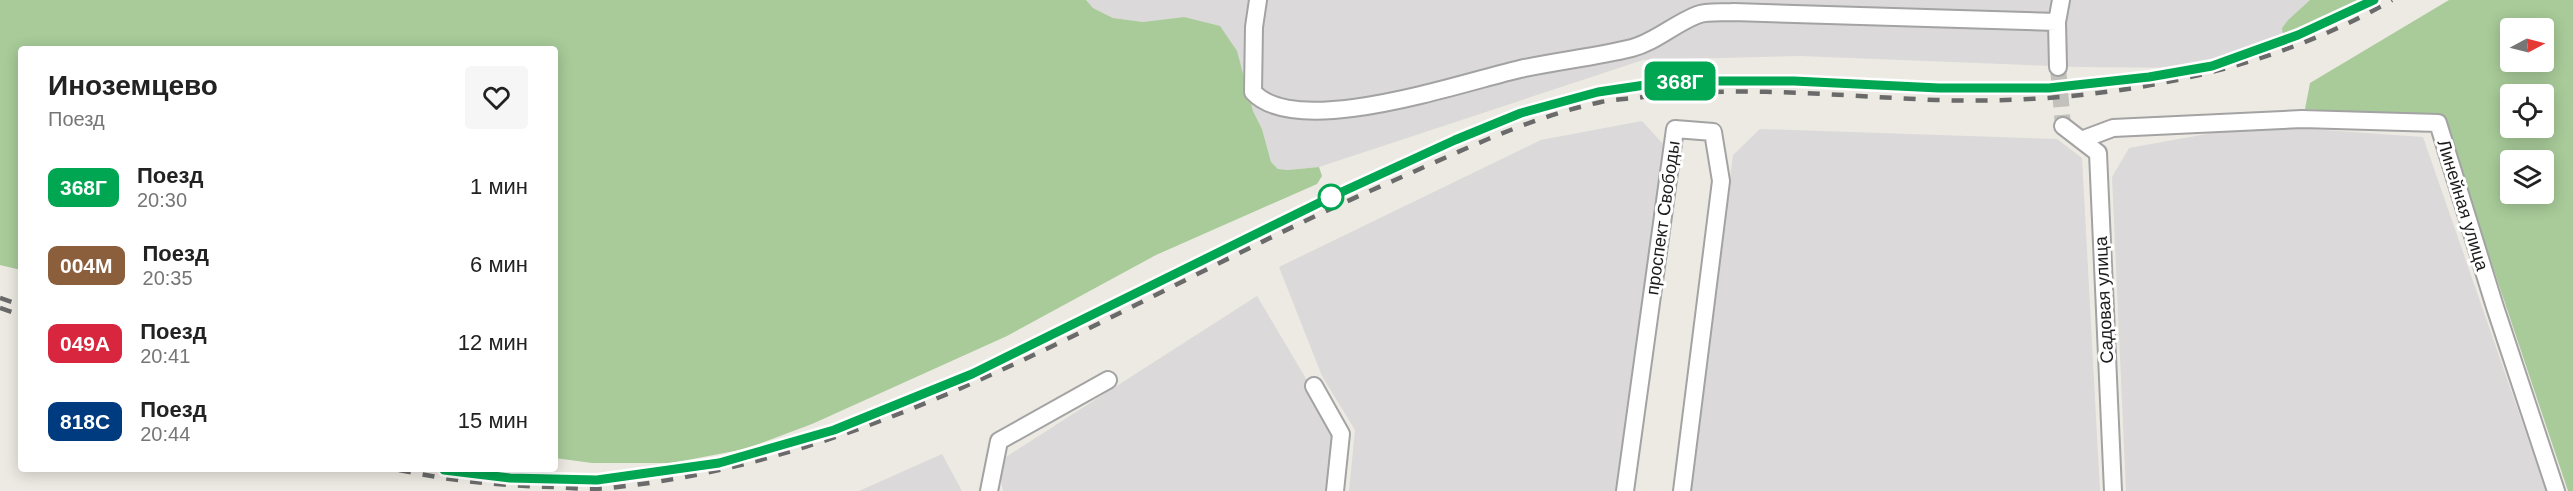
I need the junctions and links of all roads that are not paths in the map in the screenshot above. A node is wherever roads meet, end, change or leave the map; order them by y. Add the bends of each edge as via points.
1 (1258, 0) edge
2 (2061, 0) edge
3 (1733, 6) edge
4 (2057, 22) junction
5 (2058, 67) tunnel mouth
6 (2063, 126) dead end
7 (2081, 140) junction
8 (1108, 380) dead end
9 (1314, 386) dead end
10 (989, 491) edge
11 (1335, 491) edge
12 (1625, 491) edge
13 (1682, 491) edge
14 (2113, 491) edge
15 (2556, 491) edge

1 - 3 street via 1253,92 1275,106 1322,111 1386,104 1521,69 1634,47 1698,15
2 - 4 street
3 - 4 street
4 - 5 street
6 - 7 street, Садовая улица
7 - 14 street, Садовая улица via 2098,153
7 - 15 street, Линейная улица via 2113,128 2302,119 2438,123
8 - 10 street via 999,441
9 - 11 street via 1341,434
12 - 13 street, проспект Свободы via 1675,129 1713,132 1721,181

